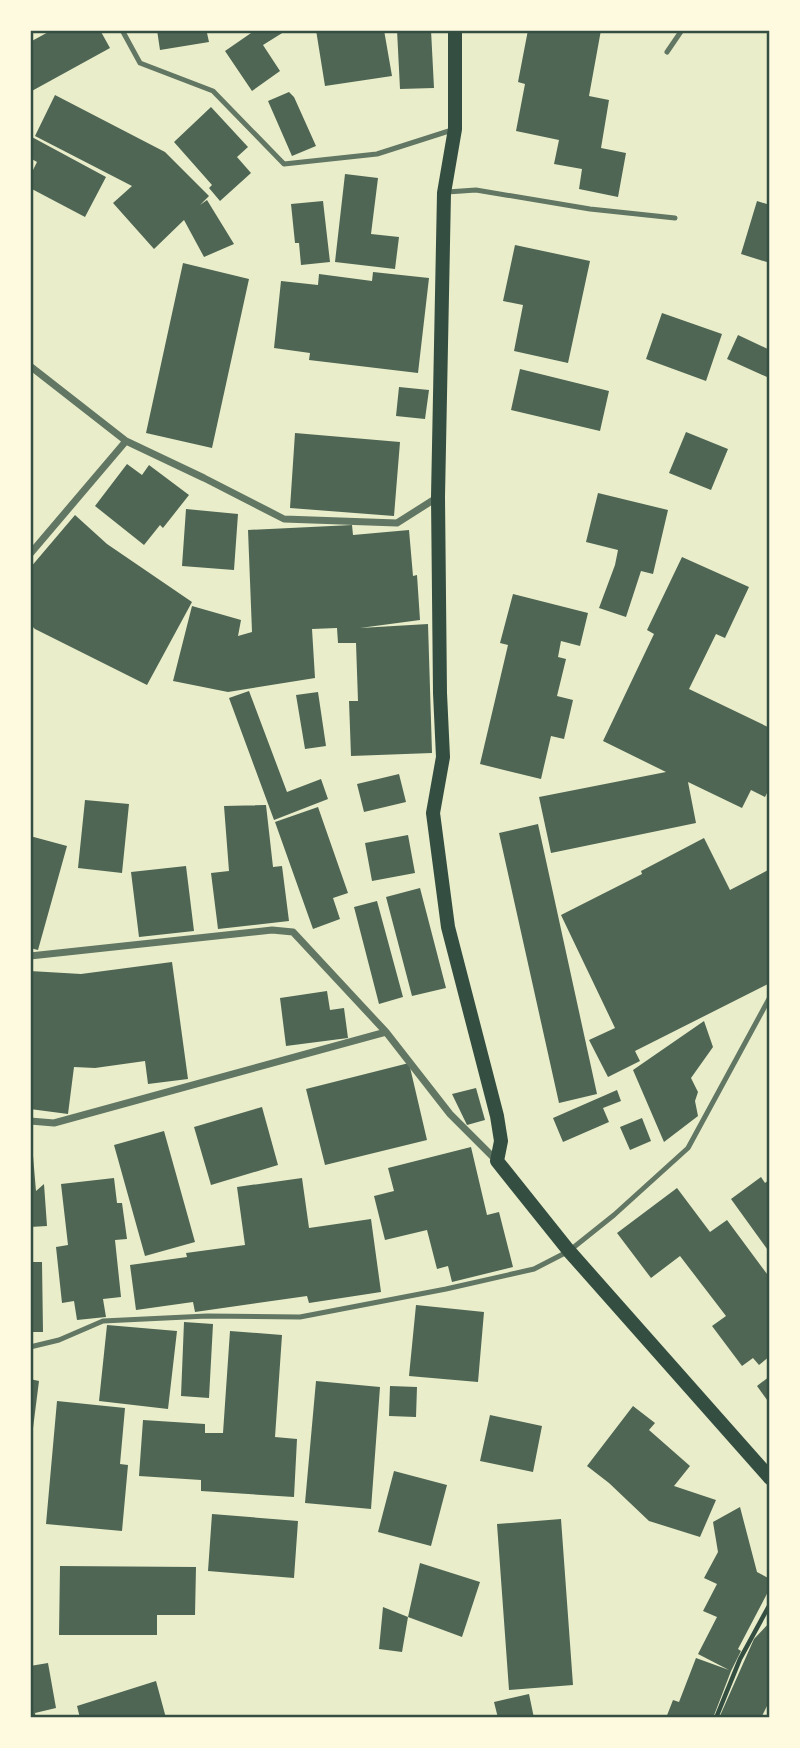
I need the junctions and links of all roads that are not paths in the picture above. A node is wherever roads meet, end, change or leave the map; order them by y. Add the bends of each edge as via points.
1 (122, 30) edge
2 (455, 30) edge
3 (682, 30) edge
4 (667, 52) dead end
5 (455, 129) junction
6 (444, 192) junction
7 (675, 218) dead end
8 (30, 366) edge
9 (126, 441) junction
10 (439, 497) junction
11 (30, 554) edge
12 (30, 956) edge
13 (770, 997) edge
14 (386, 1032) junction
15 (30, 1121) edge
16 (497, 1161) junction
17 (569, 1251) junction
18 (30, 1346) edge
19 (770, 1478) edge

1 - 5 lane via 140,63 213,91 284,164 377,154
2 - 5 main road
3 - 4 lane
5 - 6 main road
6 - 7 lane via 476,190
6 - 10 main road
8 - 9 street
9 - 10 street via 284,519 397,523
9 - 11 street
10 - 16 main road via 443,757 433,813 449,927 497,1116
12 - 14 street via 272,930 293,932
13 - 17 lane via 688,1148
14 - 15 street via 54,1123
14 - 16 street via 450,1114
16 - 17 main road
17 - 18 lane via 534,1269 300,1317 103,1321 60,1340
17 - 19 main road

